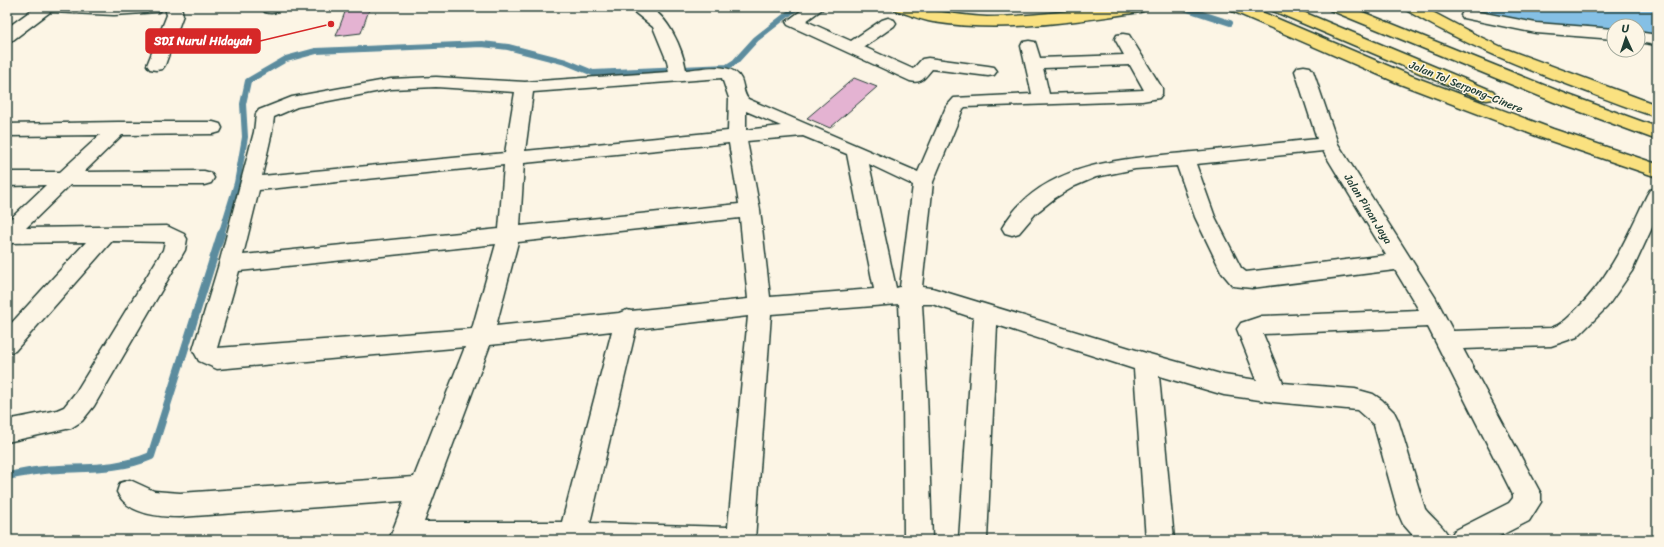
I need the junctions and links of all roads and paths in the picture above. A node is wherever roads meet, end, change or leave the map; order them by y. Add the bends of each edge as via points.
1 (48, 7) edge
2 (158, 7) edge
3 (173, 7) edge
4 (816, 7) edge
5 (901, 7) edge
6 (954, 7) edge
7 (1040, 7) edge
8 (1140, 7) edge
9 (1236, 7) edge
10 (1276, 7) edge
11 (1336, 7) edge
12 (1412, 7) edge
13 (649, 10) edge
14 (1469, 15) dead end
15 (888, 23) dead end
16 (1606, 33) edge
17 (7, 36) edge
18 (1646, 38) edge
19 (1123, 39) dead end
20 (1657, 40) edge
21 (1029, 46) dead end
22 (852, 48) junction
23 (1135, 60) junction
24 (1033, 63) junction
25 (156, 65) dead end
26 (677, 68) junction
27 (988, 71) dead end
28 (1304, 71) dead end
29 (525, 86) junction
30 (737, 99) junction
31 (1042, 100) junction
32 (1657, 111) edge
33 (118, 128) junction
34 (213, 128) dead end
35 (7, 130) edge
36 (804, 130) junction
37 (1657, 134) edge
38 (737, 137) junction
39 (1328, 144) junction
40 (856, 151) junction
41 (1184, 159) junction
42 (514, 160) junction
43 (1657, 164) edge
44 (1657, 170) edge
45 (66, 178) junction
46 (204, 178) dead end
47 (7, 179) edge
48 (923, 182) junction
49 (250, 184) junction
50 (1656, 201) edge
51 (750, 210) junction
52 (1012, 228) dead end
53 (106, 234) junction
54 (509, 234) junction
55 (7, 235) edge
56 (1401, 261) junction
57 (230, 264) junction
58 (898, 295) junction
59 (760, 306) junction
60 (986, 312) junction
61 (1434, 318) junction
62 (627, 319) junction
63 (481, 337) junction
64 (1446, 340) junction
65 (7, 344) edge
66 (1146, 363) junction
67 (1274, 392) junction
68 (7, 431) edge
69 (422, 488) junction
70 (130, 492) dead end
71 (573, 535) junction
72 (404, 537) edge
73 (732, 540) edge
74 (742, 540) edge
75 (918, 540) edge
76 (973, 540) edge
77 (1160, 540) edge
78 (1437, 540) edge
79 (1464, 540) edge

1 - 2 street via 114,10
1 - 17 street
3 - 25 street via 175,15
4 - 22 street via 794,22
5 - 8 highway via 931,17 975,22 1023,21
6 - 7 highway via 976,10
9 - 44 highway via 1472,106
10 - 43 highway, Jalan Tol Serpong–Cinere
11 - 37 highway via 1560,98
12 - 32 highway via 1445,27 1535,66
13 - 26 street via 660,24
14 - 16 street via 1536,28
15 - 22 street
18 - 20 street
19 - 23 street
21 - 24 street
22 - 27 street via 916,77 928,63
23 - 24 street
23 - 31 street via 1153,88 1153,94
24 - 31 street
26 - 29 street
26 - 30 street via 730,74 733,77
28 - 39 street, Jalan Pinan Jaya
29 - 42 street
29 - 49 street via 415,82 292,102 265,114
30 - 36 street
30 - 38 street
31 - 48 street via 960,102 955,107
33 - 34 street
33 - 35 street
33 - 45 street
36 - 38 street
36 - 40 street
38 - 42 street
38 - 51 street
39 - 41 street
39 - 56 street, Jalan Pinan Jaya
40 - 48 street
40 - 58 street
41 - 52 street via 1112,166 1086,174 1043,196 1025,211
41 - 56 street via 1205,217 1232,273 1241,280
42 - 49 street
42 - 54 street
45 - 46 street
45 - 47 street
45 - 55 street
48 - 58 street
49 - 57 street
50 - 64 street via 1621,271 1600,301 1569,331 1551,337
51 - 54 street
51 - 59 street
53 - 55 street
53 - 65 street
53 - 68 street via 166,233 176,240 170,257 85,400 73,414 62,420
54 - 57 street
54 - 63 street
56 - 61 street, Jalan Pinan Jaya
57 - 63 street via 205,345 207,354 216,358
58 - 59 street
58 - 60 street via 932,296
58 - 75 street via 915,392
59 - 62 street
59 - 74 street
60 - 66 street
60 - 76 street
61 - 64 street, Jalan Pinan Jaya
61 - 67 street via 1262,325 1249,329
62 - 63 street
62 - 71 street
63 - 69 street
64 - 79 street, Jalan Pinan Jaya via 1527,494 1527,502 1519,512
66 - 67 street via 1224,385
66 - 77 street
67 - 78 street via 1355,399 1373,407 1385,420 1413,515
69 - 70 street via 180,505 143,501
69 - 72 street
71 - 72 street
71 - 73 street

